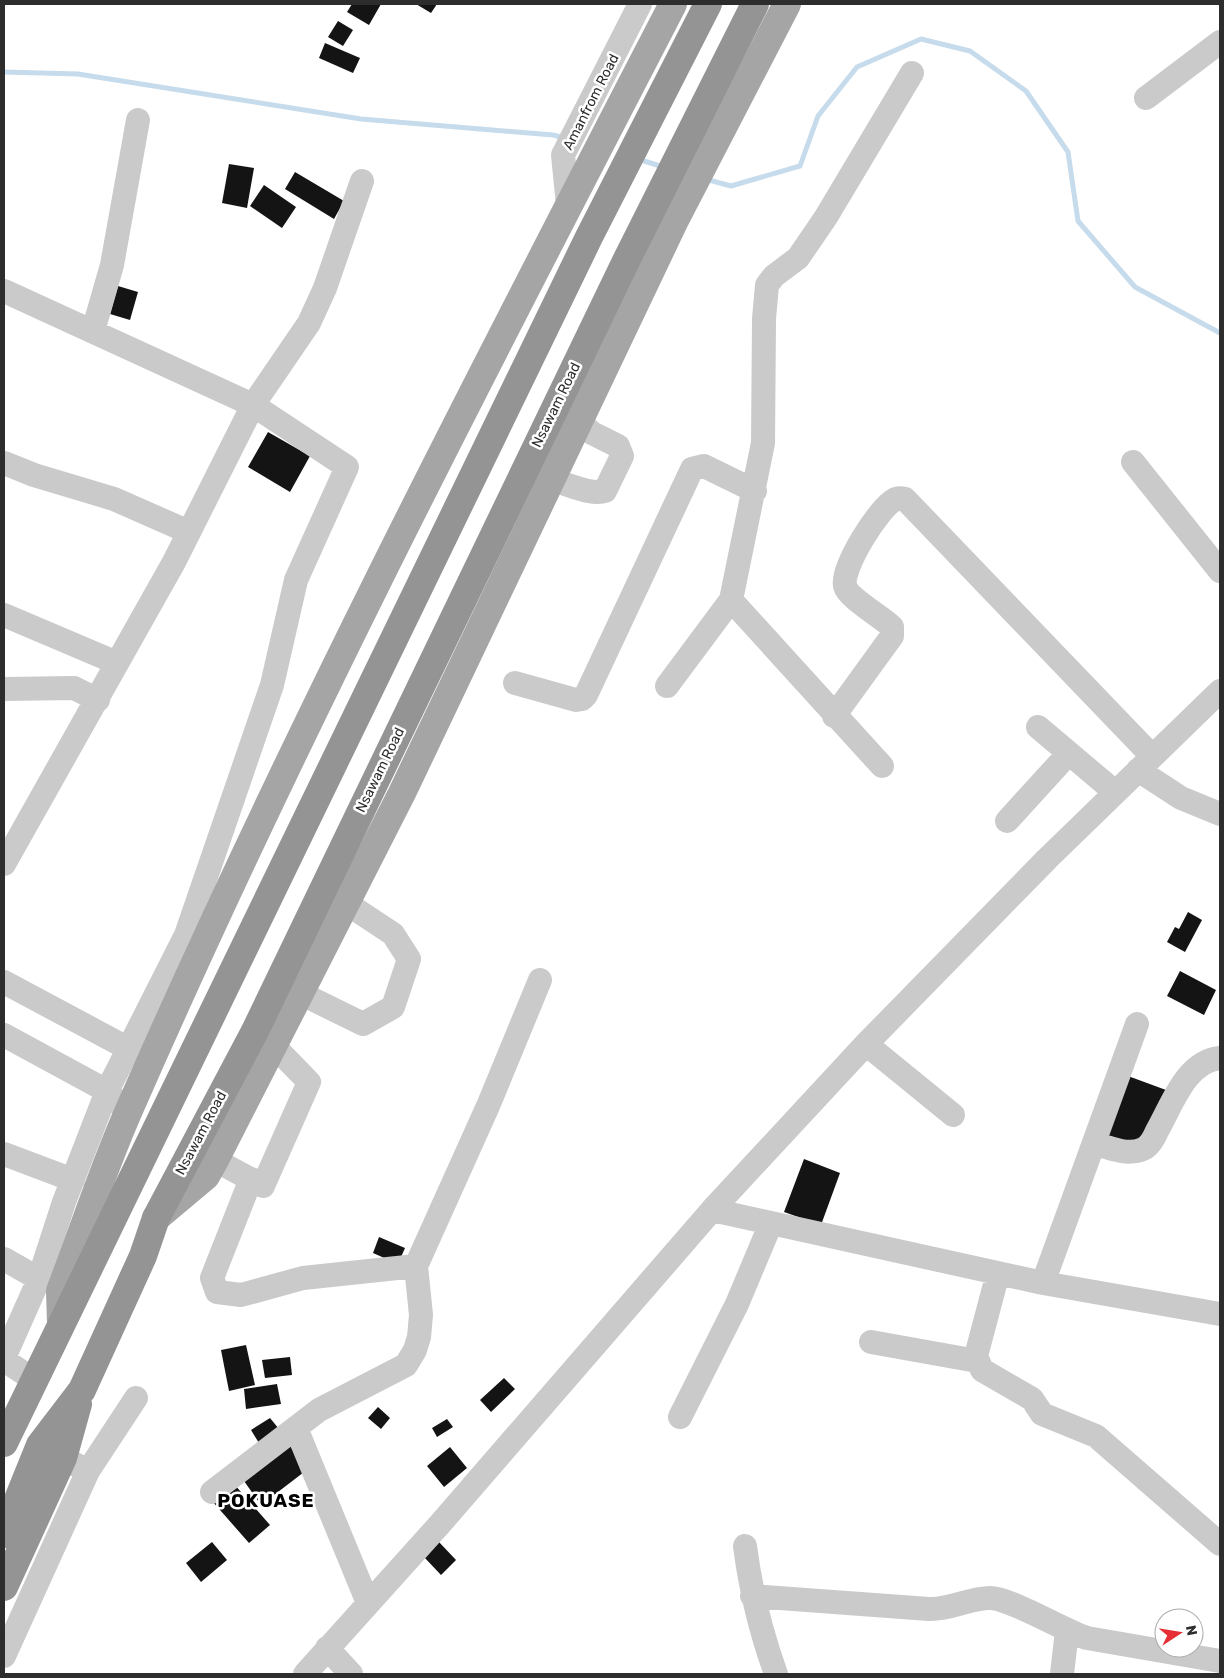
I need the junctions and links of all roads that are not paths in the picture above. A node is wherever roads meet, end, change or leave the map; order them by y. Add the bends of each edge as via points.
1 (640, 4) edge
2 (673, 4) edge
3 (708, 4) edge
4 (756, 4) edge
5 (787, 4) edge
6 (1220, 42) edge
7 (912, 72) dead end
8 (1146, 98) dead end
9 (138, 120) dead end
10 (686, 170) junction
11 (362, 181) dead end
12 (568, 205) junction
13 (664, 214) junction
14 (4, 290) edge
15 (93, 331) junction
16 (253, 405) junction
17 (578, 422) junction
18 (1133, 462) dead end
19 (4, 463) edge
20 (551, 480) junction
21 (755, 491) junction
22 (189, 532) junction
23 (1220, 571) edge
24 (731, 600) junction
25 (4, 615) edge
26 (117, 663) junction
27 (515, 683) dead end
28 (667, 686) dead end
29 (4, 689) edge
30 (1220, 691) edge
31 (98, 700) junction
32 (834, 716) junction
33 (1038, 727) dead end
34 (1069, 753) junction
35 (1145, 763) junction
36 (882, 766) dead end
37 (1115, 792) junction
38 (1220, 814) edge
39 (1007, 821) dead end
40 (11, 834) edge
41 (4, 864) edge
42 (346, 904) junction
43 (540, 980) dead end
44 (4, 982) edge
45 (300, 993) junction
46 (178, 1004) junction
47 (1137, 1024) dead end
48 (4, 1035) edge
49 (866, 1044) junction
50 (273, 1045) junction
51 (142, 1052) junction
52 (1220, 1058) edge
53 (178, 1084) junction
54 (107, 1091) junction
55 (128, 1112) junction
56 (953, 1115) dead end
57 (1094, 1143) junction
58 (4, 1154) edge
59 (215, 1160) junction
60 (73, 1180) junction
61 (251, 1180) junction
62 (712, 1210) junction
63 (156, 1218) junction
64 (771, 1224) junction
65 (4, 1259) edge
66 (416, 1266) junction
67 (998, 1273) junction
68 (39, 1279) junction
69 (1043, 1283) junction
70 (1220, 1314) edge
71 (61, 1323) junction
72 (871, 1342) dead end
73 (4, 1359) edge
74 (977, 1361) junction
75 (34, 1380) junction
76 (82, 1390) junction
77 (136, 1398) dead end
78 (680, 1417) dead end
79 (296, 1428) junction
80 (4, 1443) edge
81 (63, 1458) junction
82 (88, 1471) junction
83 (212, 1492) dead end
84 (4, 1534) edge
85 (1220, 1544) edge
86 (745, 1546) dead end
87 (4, 1587) edge
88 (752, 1596) junction
89 (368, 1603) junction
90 (1067, 1631) junction
91 (327, 1648) junction
92 (4, 1656) edge
93 (1220, 1661) edge
94 (305, 1674) edge
95 (351, 1674) edge
96 (776, 1674) edge
97 (1062, 1674) edge

1 - 12 street, Amanfrom Road via 564,155
2 - 12 main road
3 - 53 highway via 613,188
4 - 10 highway, Nsawam Road
5 - 10 main road
6 - 8 street
7 - 21 street via 826,217 798,258 767,285 763,443
9 - 15 street via 112,265
10 - 13 highway, Nsawam Road
11 - 16 street via 325,288 309,323
12 - 46 main road via 272,794
13 - 17 main road
13 - 63 highway, Nsawam Road via 254,1031
14 - 15 street
15 - 16 street
16 - 22 street
16 - 51 street via 347,467 296,580 272,685 186,936
17 - 20 main road
17 - 20 street via 618,446 622,456 605,490 599,493
18 - 23 street
19 - 22 street via 114,499
20 - 42 main road
21 - 24 street
21 - 27 street via 704,466 692,468 586,695 576,700
22 - 26 street
24 - 28 street
24 - 32 street
25 - 26 street
26 - 31 street
29 - 31 street via 74,688
30 - 35 street
31 - 40 street
32 - 35 street via 892,636 892,627 850,593 845,584 850,562 875,522 892,501 901,498
32 - 36 street
33 - 34 street
34 - 37 street
34 - 39 street
35 - 37 street
35 - 38 street via 1181,798
37 - 49 street
40 - 41 street
42 - 45 main road
42 - 45 street via 393,934 409,959 393,1007 363,1024
43 - 66 street
44 - 51 street
45 - 50 main road
46 - 51 main road
46 - 53 main road
47 - 57 street
48 - 54 street
49 - 56 street
49 - 62 street
50 - 59 main road
50 - 61 street via 309,1082 263,1186
51 - 54 street
51 - 55 main road
52 - 57 street via 1197,1067 1187,1077 1144,1148 1120,1151
53 - 71 highway
54 - 55 street
54 - 60 street
55 - 71 main road via 60,1291
57 - 69 street
58 - 60 street
59 - 61 street
59 - 63 main road via 206,1176
60 - 68 street
61 - 66 street via 212,1278 217,1292 241,1295 303,1278
62 - 64 street
62 - 89 street via 447,1517
63 - 76 highway, Nsawam Road via 143,1256
64 - 67 street
64 - 78 street via 737,1304
65 - 68 street
66 - 79 street via 421,1315 415,1350 406,1365 319,1410
67 - 69 street
67 - 74 street
68 - 73 street
69 - 70 street
71 - 75 highway
72 - 74 street
73 - 75 street
74 - 85 street via 982,1370 1032,1399 1042,1414 1096,1436
75 - 80 highway
76 - 81 highway
76 - 84 highway, Nsawam Road via 40,1445
77 - 82 street
79 - 83 street
79 - 89 street
81 - 82 street
81 - 87 highway
82 - 92 street
86 - 88 street
88 - 90 street via 936,1610 991,1598 1007,1602
88 - 96 street
89 - 91 street
90 - 93 street via 1087,1638
90 - 97 street
91 - 94 street
91 - 95 street

